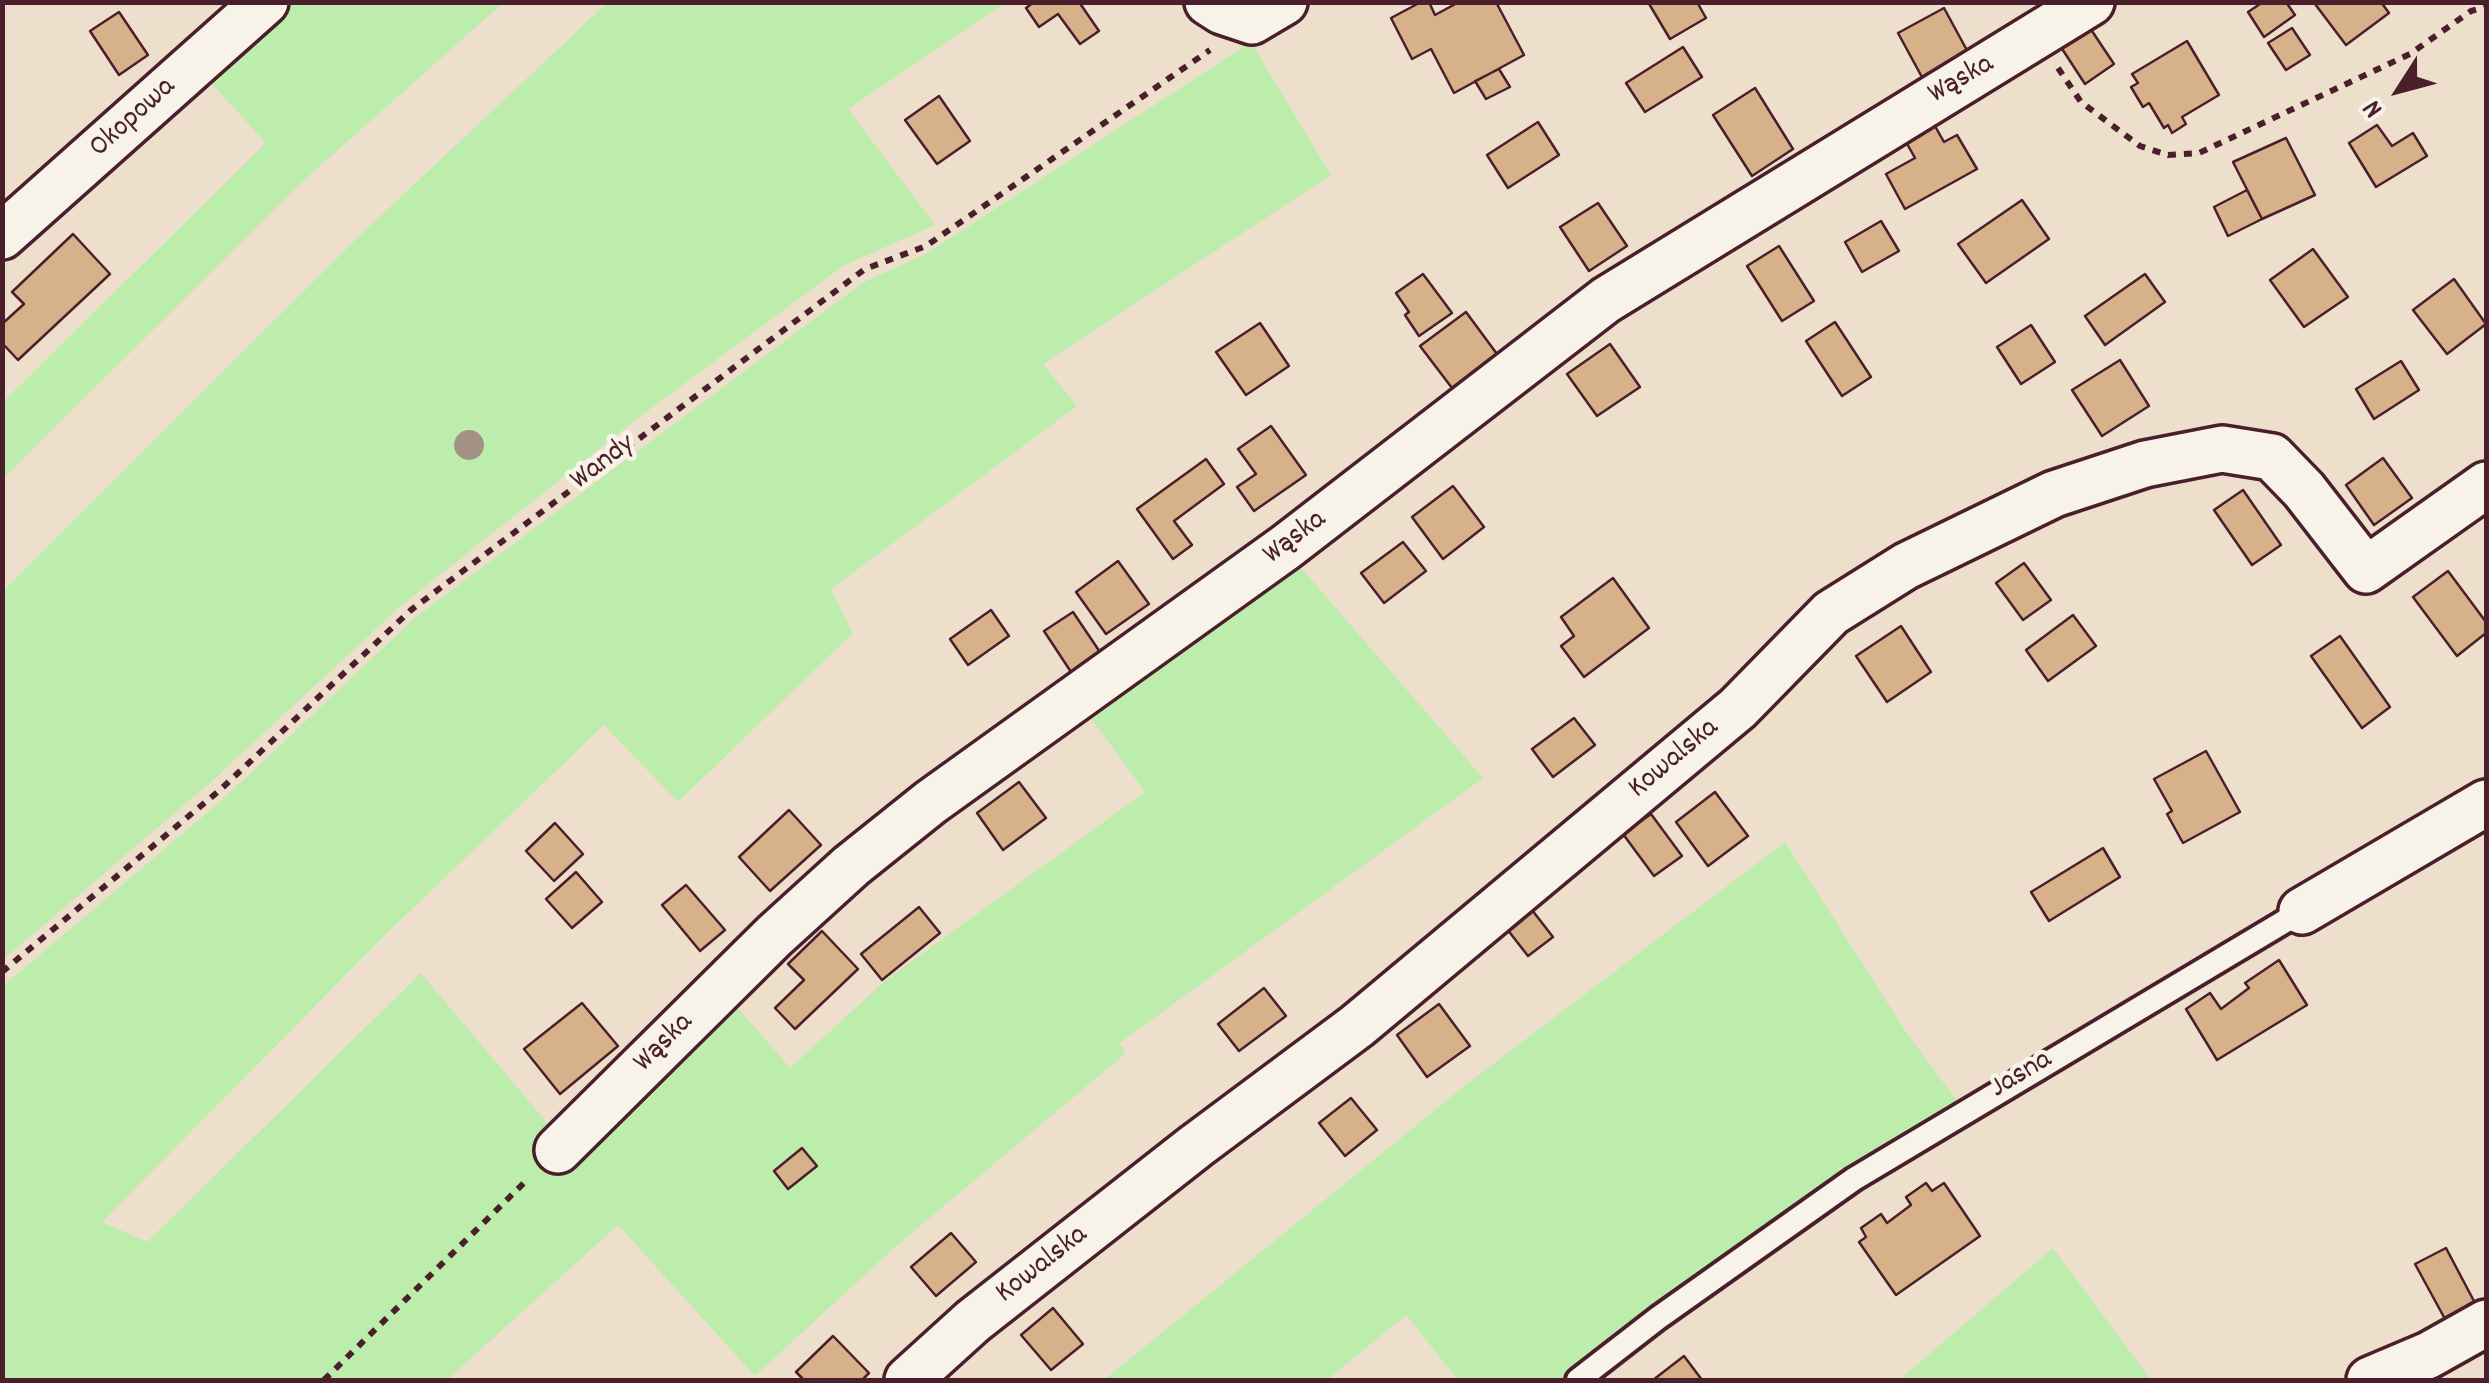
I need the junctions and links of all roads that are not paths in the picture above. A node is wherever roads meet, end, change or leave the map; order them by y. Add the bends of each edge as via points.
1 (265, 2) edge
2 (1208, 2) edge
3 (2092, 2) edge
4 (1268, 12) edge
5 (2, 236) edge
6 (2486, 485) edge
7 (2486, 803) edge
8 (2302, 910) joint
9 (558, 1150) road end
10 (2486, 1323) edge
11 (908, 1380) edge
12 (1578, 1380) edge
13 (2370, 1380) edge

1 - 5 street, Okopowa
2 - 4 street via 1222,12
3 - 9 street, Wąska via 1606,300 1286,547 931,802 774,936
6 - 11 street, Kowalska via 2366,570 2272,457 2222,449 2145,464 2054,494 1906,566 1830,612 1738,708 1356,1026 973,1321
7 - 8 street, Jasna
8 - 12 lane, Jasna via 1854,1179
10 - 13 street

